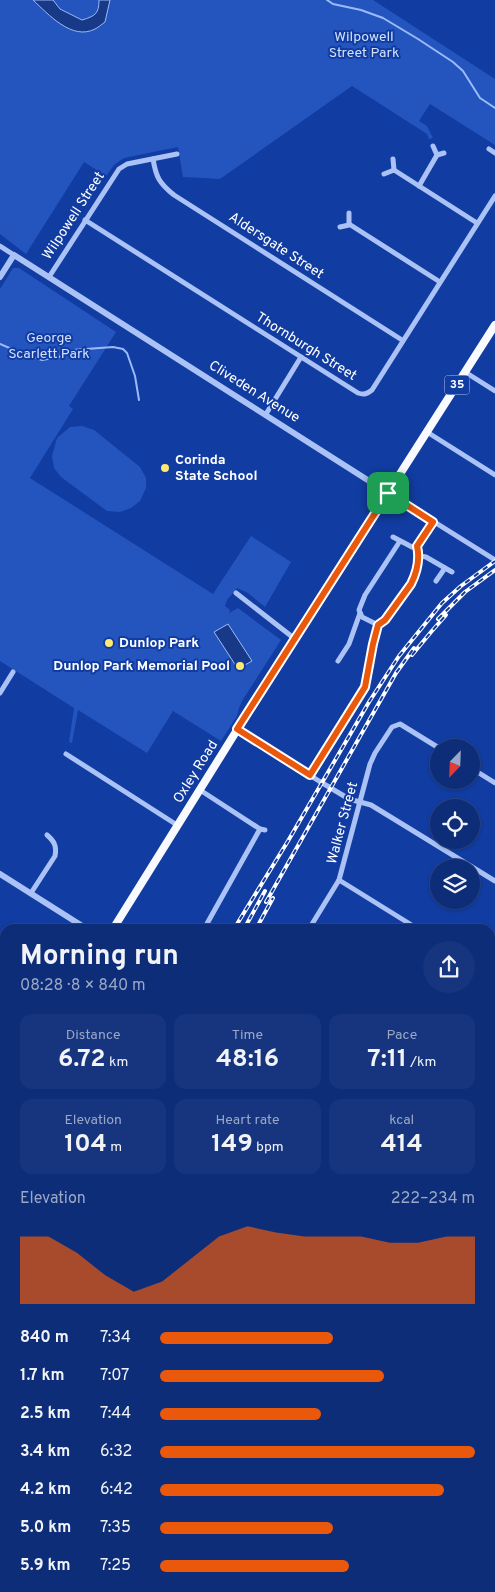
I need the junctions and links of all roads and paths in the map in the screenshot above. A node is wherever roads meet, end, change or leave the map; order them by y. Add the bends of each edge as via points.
1 (433, 146) dead end
2 (489, 149) dead end
3 (444, 153) dead end
4 (495, 153) edge
5 (177, 154) dead end
6 (437, 154) junction
7 (153, 159) junction
8 (393, 159) dead end
9 (394, 170) junction
10 (384, 174) dead end
11 (419, 186) junction
12 (495, 196) edge
13 (349, 212) dead end
14 (85, 220) junction
15 (477, 223) junction
16 (349, 224) junction
17 (340, 227) dead end
18 (0, 246) edge
19 (14, 255) junction
20 (0, 277) edge
21 (49, 277) junction
22 (440, 282) junction
23 (495, 326) edge
24 (402, 340) junction
25 (301, 357) junction
26 (465, 372) junction
27 (495, 391) edge
28 (266, 414) junction
29 (427, 432) junction
30 (495, 475) edge
31 (388, 493) junction
32 (433, 522) junction
33 (393, 537) dead end
34 (400, 541) junction
35 (417, 546) junction
36 (420, 556) junction
37 (495, 560) edge
38 (445, 568) junction
39 (452, 572) dead end
40 (436, 581) dead end
41 (236, 593) dead end
42 (360, 613) junction
43 (378, 625) junction
44 (295, 639) junction
45 (338, 661) dead end
46 (13, 672) dead end
47 (0, 693) edge
48 (237, 729) junction
49 (430, 742) edge
50 (66, 754) dead end
51 (480, 774) edge
52 (310, 775) junction
53 (495, 783) edge
54 (200, 790) junction
55 (360, 801) junction
56 (177, 825) junction
57 (47, 835) dead end
58 (0, 874) edge
59 (339, 880) junction
60 (495, 882) edge
61 (31, 894) junction
62 (79, 924) edge
63 (115, 924) edge
64 (207, 924) edge
65 (312, 924) edge
66 (407, 924) edge

1 - 6 street
2 - 4 street
3 - 6 street
5 - 7 street, Wilpowell Street
6 - 11 street
7 - 14 street, Wilpowell Street via 127,164 119,169
7 - 24 street, Aldersgate Street via 162,186 174,195
8 - 9 street
9 - 10 street
9 - 11 street
11 - 15 street
12 - 15 street, Thornburgh Street
13 - 16 street
14 - 21 street, Wilpowell Street
14 - 25 street, Thornburgh Street
15 - 22 street, Thornburgh Street
16 - 17 street
16 - 22 street
18 - 19 street, Cliveden Avenue
19 - 20 street
19 - 21 street, Cliveden Avenue
21 - 28 street, Cliveden Avenue
22 - 24 street, Thornburgh Street
23 - 26 main road, Oxley Road / 35
24 - 25 street, Thornburgh Street via 372,390 363,394
25 - 28 street
26 - 27 street
26 - 29 main road, Oxley Road / 35
28 - 31 street, Cliveden Avenue
29 - 30 street
29 - 31 main road, Oxley Road / 35
31 - 32 street, Cliveden Avenue
31 - 44 main road, Oxley Road / 35
32 - 35 street
32 - 37 street, Cliveden Avenue
33 - 34 street
34 - 35 street
34 - 42 street via 362,601
35 - 36 street
36 - 38 street
36 - 43 street via 411,584
38 - 39 street
38 - 40 street
41 - 44 street
42 - 43 street
42 - 45 street via 349,644
43 - 52 street via 365,687
44 - 48 main road, Oxley Road / 35
46 - 47 street
48 - 52 street
48 - 54 main road, Oxley Road / 35
49 - 55 street, Walker Street via 406,727 397,724 392,727 370,764
50 - 56 street
51 - 53 street
52 - 55 street via 349,799
54 - 56 main road, Oxley Road / 35
54 - 64 street via 263,830
55 - 59 street, Walker Street
55 - 60 street via 371,804
56 - 63 main road, Oxley Road / 35
57 - 61 street via 54,841 56,856
58 - 61 street
59 - 65 street, Walker Street
59 - 66 street
61 - 62 street

